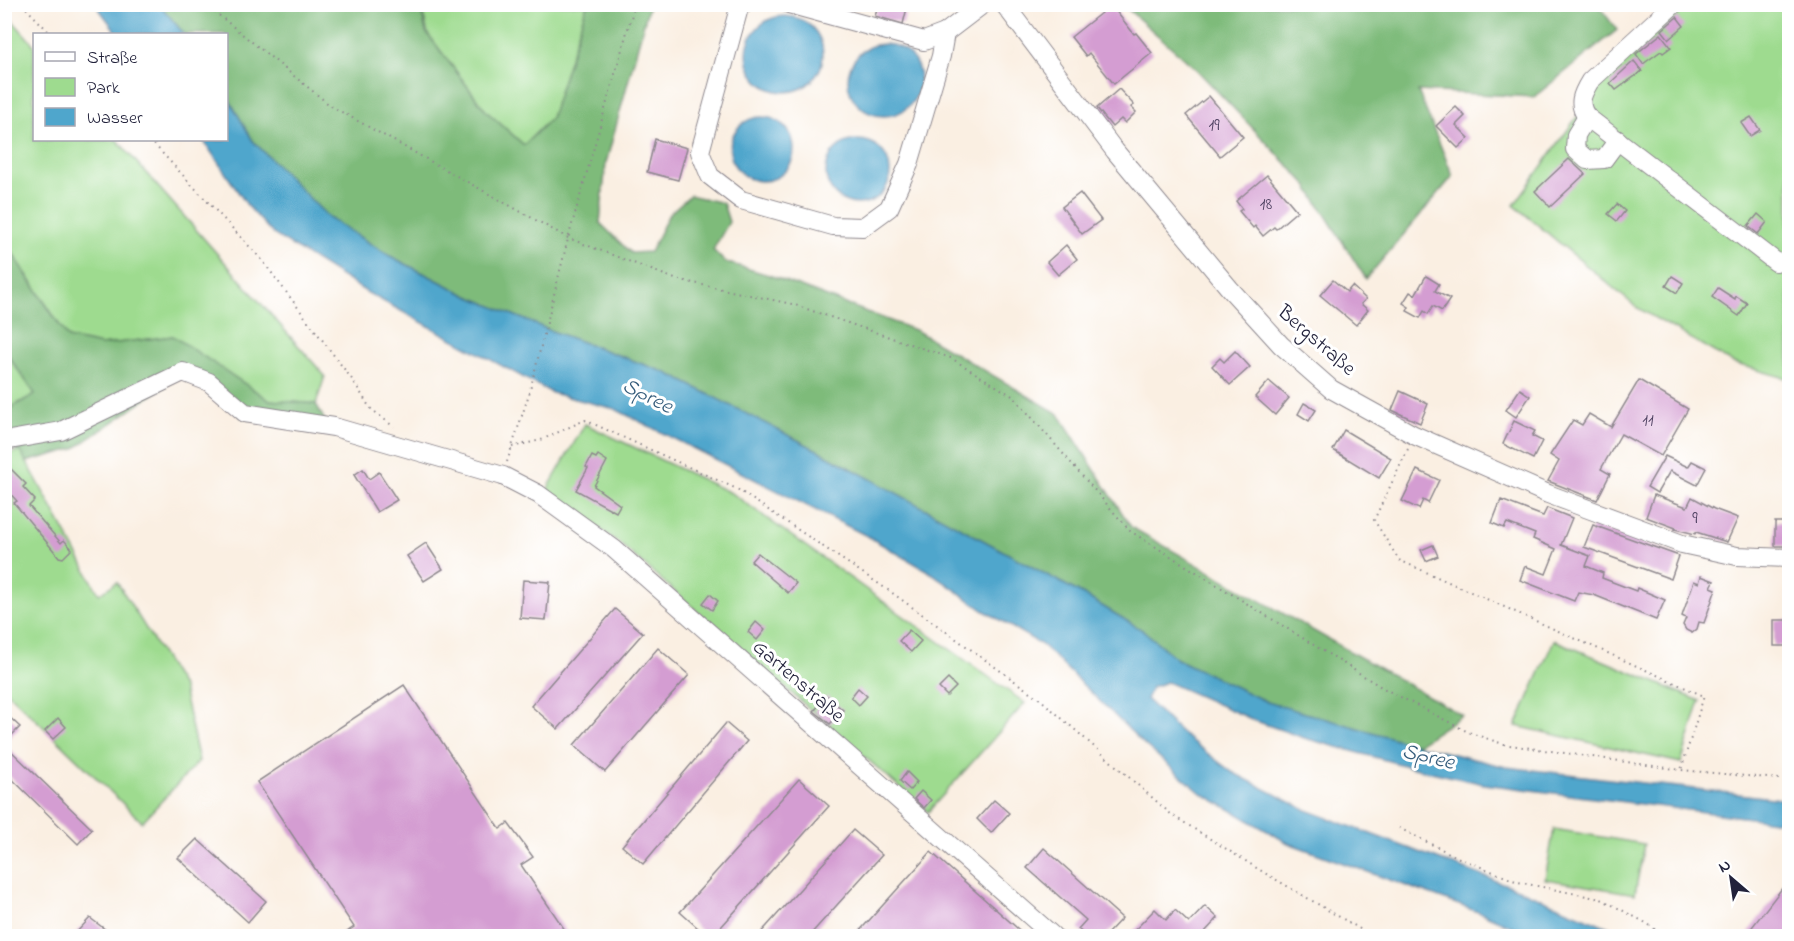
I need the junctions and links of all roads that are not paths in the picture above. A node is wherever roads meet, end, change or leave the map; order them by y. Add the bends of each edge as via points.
1 (743, 4) edge
2 (789, 4) edge
3 (983, 4) edge
4 (1004, 4) edge
5 (1674, 4) edge
6 (945, 33) junction
7 (1587, 117) junction
8 (1618, 140) junction
9 (1776, 262) dead end
10 (4, 441) edge
11 (1790, 558) edge
12 (1053, 936) edge

1 - 6 street via 700,152 710,176 741,200 833,226 863,227 889,208 909,164
2 - 6 street via 924,41
3 - 6 street
4 - 11 street, Bergstraße via 1115,151 1230,289 1281,345 1331,389 1414,435 1548,494 1682,544 1737,556
5 - 7 street via 1590,81 1581,96
7 - 8 street
7 - 8 street via 1576,135 1575,149 1587,160 1605,159
8 - 9 street
10 - 12 street, Gartenstraße via 61,431 183,372 209,382 245,413 334,427 503,476 538,494 614,549

